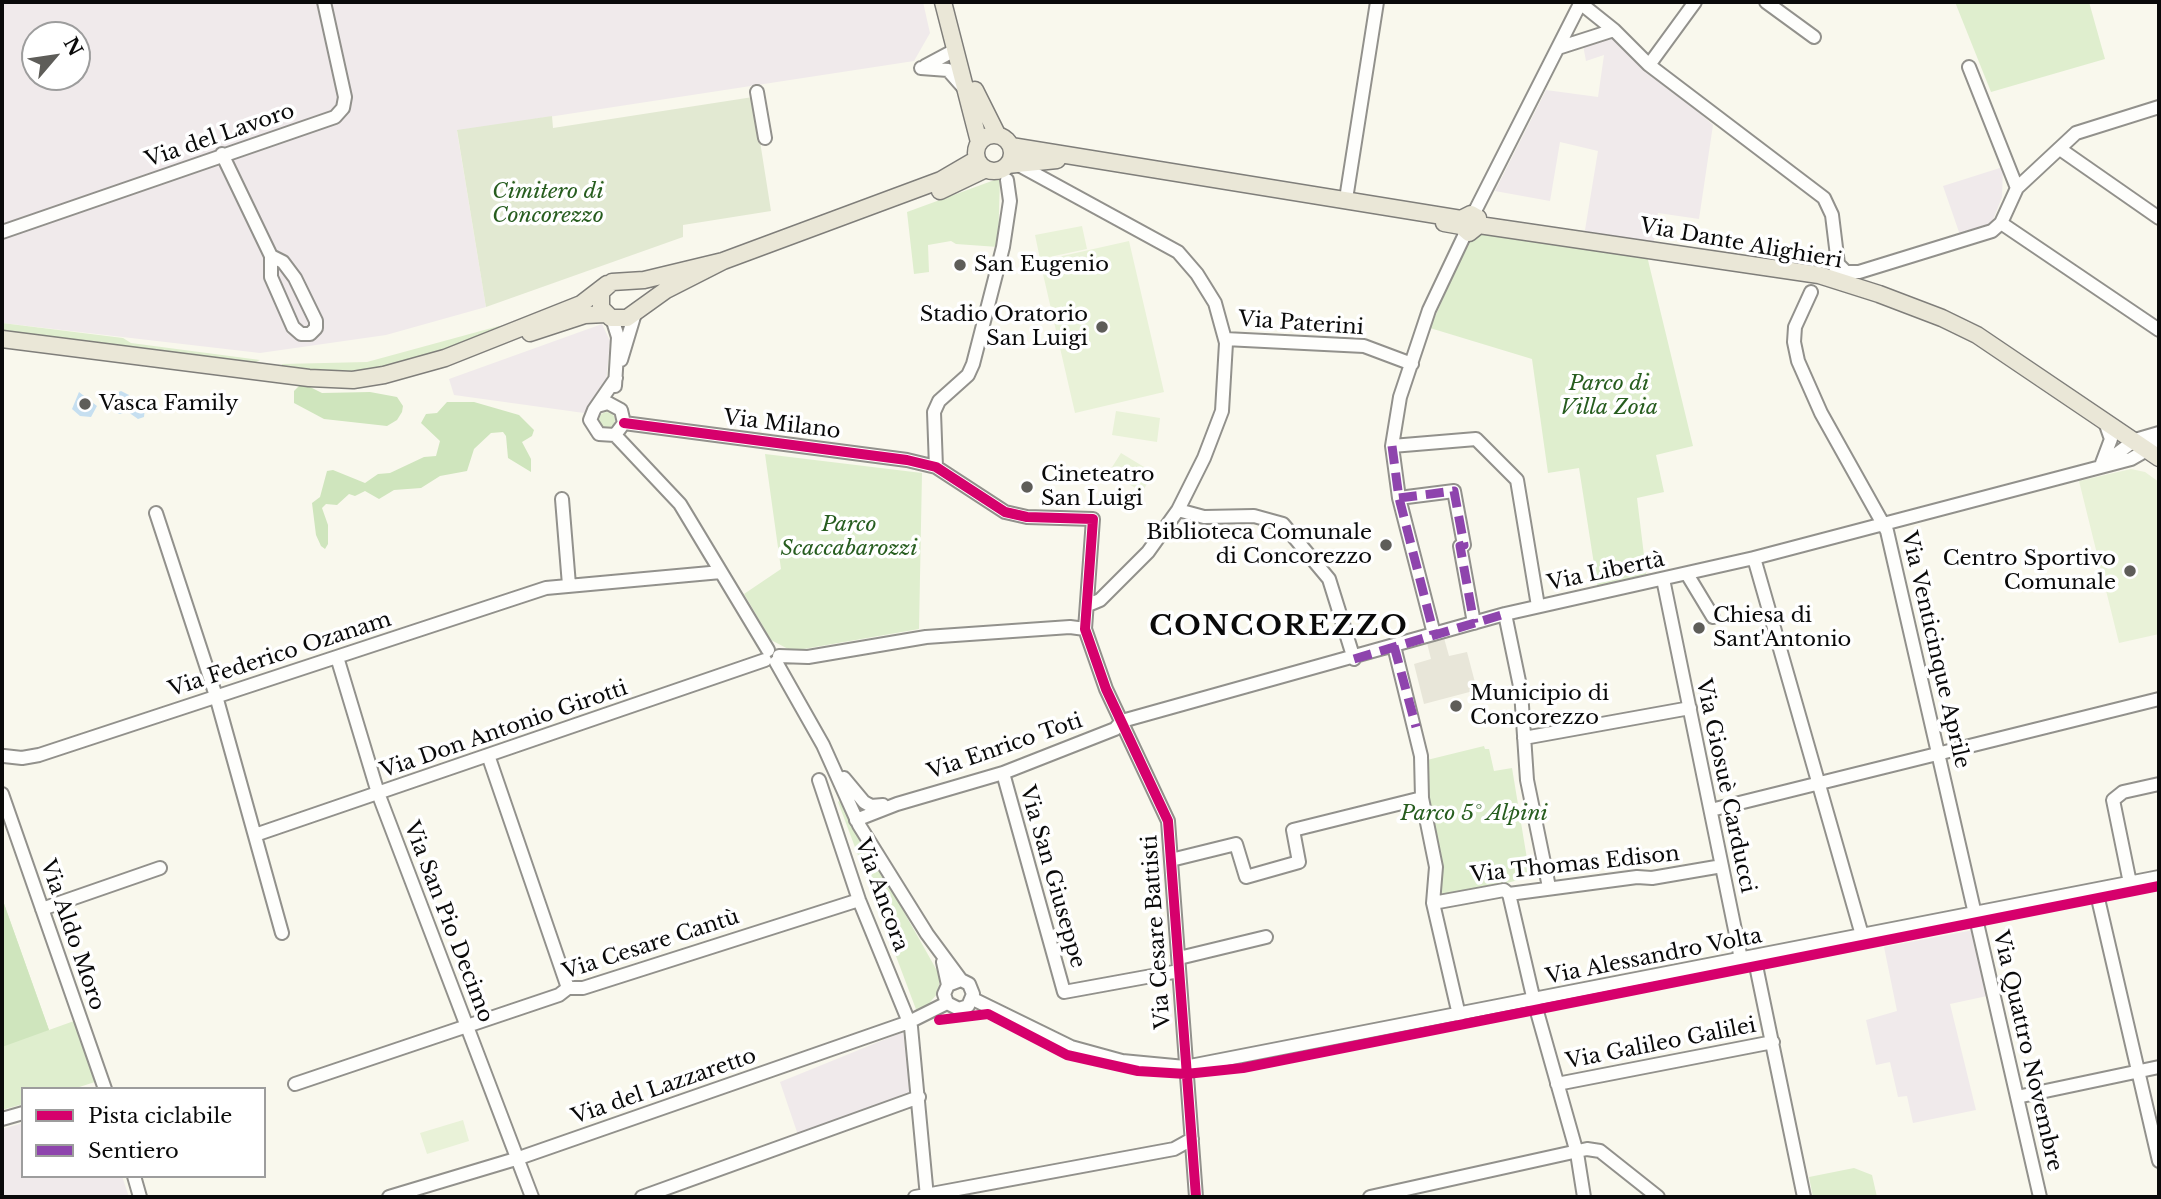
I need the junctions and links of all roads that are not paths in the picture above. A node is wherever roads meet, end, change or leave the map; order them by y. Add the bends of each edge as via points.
1 (324, 2) edge
2 (943, 2) edge
3 (950, 2) edge
4 (1377, 2) edge
5 (1580, 2) edge
6 (1695, 2) edge
7 (1766, 2) edge
8 (1614, 30) junction
9 (1814, 37) dead end
10 (1558, 48) junction
11 (955, 50) junction
12 (1649, 65) junction
13 (1969, 67) dead end
14 (757, 92) dead end
15 (966, 92) junction
16 (2159, 107) edge
17 (997, 134) junction
18 (765, 138) dead end
19 (979, 142) junction
20 (1011, 146) junction
21 (2060, 149) junction
22 (222, 154) junction
23 (1073, 158) junction
24 (982, 164) junction
25 (1010, 170) junction
26 (2017, 188) junction
27 (1338, 199) junction
28 (2159, 218) edge
29 (1468, 223) junction
30 (2001, 223) junction
31 (2, 232) edge
32 (271, 256) junction
33 (723, 261) junction
34 (1835, 271) junction
35 (615, 282) junction
36 (1811, 292) dead end
37 (636, 310) junction
38 (609, 316) junction
39 (2159, 330) edge
40 (2, 339) edge
41 (1225, 339) junction
42 (457, 353) junction
43 (1412, 364) junction
44 (616, 376) junction
45 (597, 406) junction
46 (618, 407) junction
47 (2100, 416) junction
48 (624, 423) junction
49 (2159, 433) edge
50 (615, 435) junction
51 (2135, 440) junction
52 (1392, 446) junction
53 (2156, 450) edge
54 (936, 467) junction
55 (2100, 467) junction
56 (1399, 498) junction
57 (562, 499) dead end
58 (1178, 510) junction
59 (156, 513) dead end
60 (1884, 522) junction
61 (1754, 558) junction
62 (721, 572) junction
63 (1687, 574) junction
64 (1663, 579) junction
65 (569, 585) junction
66 (1088, 605) junction
67 (1538, 606) junction
68 (1505, 614) junction
69 (1713, 617) dead end
70 (1474, 623) junction
71 (1085, 629) junction
72 (1434, 634) junction
73 (1394, 646) junction
74 (337, 657) junction
75 (772, 657) junction
76 (1354, 659) junction
77 (216, 696) junction
78 (2159, 699) edge
79 (1690, 708) junction
80 (1122, 721) junction
81 (1524, 738) junction
82 (1939, 754) junction
83 (488, 755) junction
84 (2, 756) edge
85 (829, 758) junction
86 (1003, 773) junction
87 (819, 780) dead end
88 (2159, 784) edge
89 (1820, 785) junction
90 (379, 793) junction
91 (2, 794) edge
92 (1422, 798) junction
93 (897, 804) junction
94 (1711, 810) junction
95 (856, 820) junction
96 (255, 835) junction
97 (1171, 860) junction
98 (1722, 866) junction
99 (160, 868) dead end
100 (2159, 877) edge
101 (2130, 883) junction
102 (1549, 887) junction
103 (2096, 890) junction
104 (1509, 894) junction
105 (859, 900) junction
106 (1433, 903) junction
107 (42, 909) junction
108 (1976, 913) junction
109 (282, 933) dead end
110 (1862, 934) junction
111 (1266, 937) dead end
112 (943, 958) junction
113 (1748, 958) junction
114 (1179, 965) junction
115 (961, 980) junction
116 (948, 985) junction
117 (568, 988) junction
118 (973, 999) junction
119 (1534, 1000) junction
120 (947, 1003) junction
121 (1459, 1015) junction
122 (909, 1023) junction
123 (467, 1026) junction
124 (1773, 1042) junction
125 (1185, 1067) junction
126 (2159, 1067) edge
127 (2138, 1072) junction
128 (295, 1084) dead end
129 (1557, 1084) junction
130 (104, 1087) edge
131 (919, 1097) junction
132 (2017, 1097) junction
133 (21, 1114) edge
134 (2, 1119) edge
135 (1192, 1139) junction
136 (1174, 1149) junction
137 (1577, 1153) junction
138 (519, 1158) junction
139 (2159, 1161) edge
140 (1194, 1167) junction
141 (135, 1178) edge
142 (1414, 1193) edge
143 (923, 1196) edge
144 (141, 1197) edge
145 (389, 1197) edge
146 (532, 1197) edge
147 (642, 1197) edge
148 (1196, 1197) edge
149 (1370, 1197) edge
150 (1584, 1197) edge
151 (1658, 1197) edge
152 (1804, 1197) edge
153 (2040, 1197) edge

1 - 22 street, Via del Lavoro via 345,92 340,114
2 - 11 main road
3 - 17 main road via 972,80
4 - 27 street
5 - 8 street
5 - 10 street
6 - 12 street
7 - 9 street
8 - 10 street
8 - 12 street
10 - 29 street
11 - 15 main road
11 - 15 street via 921,68 948,70
12 - 34 street via 1824,198 1832,215
13 - 26 street
14 - 18 street
15 - 19 main road
16 - 21 street via 2077,133
17 - 19 main road
17 - 20 main road
19 - 24 main road
20 - 23 main road, Via Dante Alighieri
20 - 25 main road
21 - 26 street
21 - 28 street
22 - 31 street, Via del Lavoro
22 - 32 street
23 - 25 main road, Via Dante Alighieri
23 - 27 main road, Via Dante Alighieri
24 - 25 main road
24 - 33 main road
25 - 41 street via 1178,252 1215,303
25 - 54 street via 1003,247 973,364 934,412
26 - 30 street
27 - 29 main road, Via Dante Alighieri via 1345,207
29 - 34 main road, Via Dante Alighieri
29 - 43 street via 1429,310
30 - 34 street via 1980,235 1870,269
30 - 39 street
32 - 32 street via 271,277 293,327 300,334 310,334 316,321 295,278 286,265
33 - 35 main road
33 - 37 main road via 666,289
34 - 47 main road, Via Dante Alighieri via 1977,335
35 - 37 main road via 638,293
35 - 38 main road via 600,300
35 - 42 main road via 581,304
36 - 60 street, Via Venticinque Aprile via 1795,327 1798,361 1825,421
37 - 38 main road via 625,319
37 - 44 street
38 - 42 main road via 585,315
38 - 44 street via 618,334
40 - 42 main road via 339,380 384,375
41 - 43 street, Via Paterini via 1364,346
41 - 58 street via 1222,411
43 - 52 street via 1397,407
44 - 45 street
44 - 46 street
45 - 46 street via 608,402
45 - 50 street via 591,426 599,434
46 - 48 street
47 - 51 main road, Via Dante Alighieri
47 - 55 street via 2111,439
48 - 50 street
48 - 54 street, Via Milano
49 - 51 street
50 - 62 street via 673,495
51 - 53 main road, Via Dante Alighieri
51 - 55 street, Via Libertà
52 - 56 street
52 - 67 street via 1476,439 1517,480
53 - 55 street, Via Libertà
54 - 66 street via 1005,512 1093,519
55 - 60 street, Via Libertà
56 - 70 street via 1454,491
56 - 72 street
57 - 65 street
58 - 66 street via 1149,552 1100,600
58 - 76 street via 1204,517 1254,516 1283,524 1329,579
59 - 77 street
60 - 61 street, Via Libertà
60 - 82 street, Via Venticinque Aprile
61 - 63 street, Via Libertà
61 - 89 street
62 - 65 street, Via Federico Ozanam
62 - 75 street
63 - 64 street, Via Libertà
63 - 69 street
64 - 67 street, Via Libertà
64 - 79 street, Via Giosuè Carducci
65 - 74 street, Via Federico Ozanam via 546,588
66 - 71 street
67 - 68 street, Via Libertà
68 - 70 street, Via Libertà
68 - 81 street via 1521,691
70 - 72 street, Via Libertà
71 - 75 street, Via Don Antonio Girotti via 926,637 808,657
71 - 80 street, Via Cesare Battisti via 1105,689
72 - 73 street, Via Libertà
73 - 76 street, Via Libertà
73 - 92 street via 1416,727
74 - 77 street, Via Federico Ozanam
74 - 90 street, Via San Pio Decimo
75 - 83 street, Via Don Antonio Girotti
75 - 85 street
76 - 80 street, Via Libertà
77 - 84 street, Via Federico Ozanam via 39,755
77 - 96 street
78 - 82 street
79 - 81 street
79 - 94 street, Via Giosuè Carducci
80 - 86 street, Via Enrico Toti via 1115,729
80 - 97 street, Via Cesare Battisti via 1168,821
81 - 102 street via 1527,780
82 - 89 street
82 - 108 street, Via Venticinque Aprile
83 - 90 street, Via Don Antonio Girotti
83 - 117 street
85 - 93 street, Via Enrico Toti via 866,804
85 - 95 street
86 - 93 street, Via Enrico Toti
86 - 114 street, Via San Giuseppe via 1064,992
87 - 105 street, Via Ancora
88 - 101 street via 2123,792 2113,800
89 - 94 street
89 - 110 street
90 - 96 street, Via Don Antonio Girotti
90 - 123 street, Via San Pio Decimo
91 - 107 street, Via Aldo Moro
92 - 97 street via 1293,830 1299,862 1246,877 1236,844
92 - 106 street via 1436,867
93 - 95 street, Via Enrico Toti
94 - 98 street, Via Giosuè Carducci
95 - 112 street
96 - 109 street
97 - 114 street, Via Cesare Battisti
98 - 102 street, Via Thomas Edison
98 - 113 street, Via Giosuè Carducci
99 - 107 street
100 - 101 street, Via Alessandro Volta
101 - 103 street, Via Alessandro Volta
102 - 104 street, Via Thomas Edison
103 - 108 street, Via Alessandro Volta
103 - 127 street
104 - 106 street, Via Thomas Edison via 1504,890
104 - 119 street
105 - 117 street, Via Cesare Cantù via 583,988
105 - 122 street, Via Ancora
106 - 121 street
107 - 130 street, Via Aldo Moro
108 - 110 street, Via Alessandro Volta
108 - 132 street, Via Quattro Novembre
110 - 113 street, Via Alessandro Volta
111 - 114 street, Via Cesare Battisti
112 - 115 street
112 - 116 street
113 - 119 street, Via Alessandro Volta
113 - 124 street, Via Giosuè Carducci
114 - 125 street, Via Cesare Battisti
115 - 116 street
115 - 118 street via 972,989
116 - 120 street
117 - 123 street, Via Cesare Cantù
118 - 120 street via 964,1009
118 - 125 street, Via Alessandro Volta via 1071,1047 1122,1061
119 - 121 street, Via Alessandro Volta
119 - 129 street
120 - 122 street, Via del Lazzaretto
121 - 125 street, Via Alessandro Volta
122 - 131 street, Via Ancora
122 - 138 street, Via del Lazzaretto
123 - 128 street, Via Cesare Cantù
123 - 138 street, Via San Pio Decimo
124 - 129 street, Via Galileo Galilei
124 - 152 street, Via Giosuè Carducci
125 - 135 street, Via Cesare Battisti
126 - 127 street
127 - 132 street
127 - 139 street
129 - 137 street
131 - 143 street, Via Ancora
131 - 147 street
132 - 153 street, Via Quattro Novembre
133 - 134 street
135 - 136 street
135 - 140 street, Via Cesare Battisti
136 - 140 street
136 - 143 street
137 - 142 street
137 - 150 street
137 - 151 street via 1600,1151
138 - 145 street, Via del Lazzaretto
138 - 146 street, Via San Pio Decimo
140 - 148 street, Via Cesare Battisti
141 - 144 street
142 - 149 street

